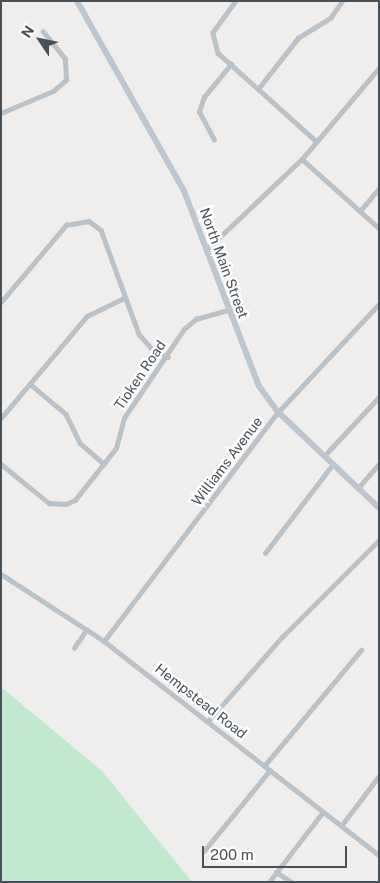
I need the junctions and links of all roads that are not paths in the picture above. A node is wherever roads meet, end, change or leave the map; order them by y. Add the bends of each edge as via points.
1 (77, 1) edge
2 (236, 1) edge
3 (342, 1) edge
4 (43, 32) dead end
5 (230, 64) junction
6 (379, 68) edge
7 (258, 89) junction
8 (1, 113) edge
9 (214, 140) dead end
10 (316, 141) junction
11 (302, 159) junction
12 (379, 188) edge
13 (360, 211) junction
14 (379, 228) edge
15 (206, 250) junction
16 (124, 298) junction
17 (1, 302) edge
18 (379, 304) edge
19 (227, 310) junction
20 (373, 312) junction
21 (379, 317) edge
22 (168, 357) junction
23 (30, 384) junction
24 (379, 397) edge
25 (3, 411) edge
26 (278, 412) junction
27 (1, 418) edge
28 (324, 456) junction
29 (1, 464) edge
30 (104, 464) junction
31 (333, 464) junction
32 (379, 464) edge
33 (358, 488) junction
34 (379, 508) edge
35 (379, 540) edge
36 (265, 553) dead end
37 (1, 574) edge
38 (86, 630) junction
39 (104, 641) junction
40 (74, 648) dead end
41 (361, 650) dead end
42 (209, 720) junction
43 (264, 765) junction
44 (270, 770) junction
45 (379, 776) edge
46 (322, 812) junction
47 (342, 826) junction
48 (204, 851) dead end
49 (379, 855) edge
50 (276, 872) junction
51 (269, 882) edge
52 (292, 882) edge

1 - 15 main road, North Main Street via 175,172
2 - 5 street via 213,33 218,53
3 - 7 street via 330,17 298,38
4 - 8 street via 65,59 66,80 53,91
5 - 7 street
5 - 9 street via 204,97 199,112
6 - 10 street
7 - 10 street
10 - 11 street
11 - 13 street
11 - 15 street
12 - 13 street
13 - 14 street
15 - 19 main road, North Main Street
16 - 17 street via 101,230 89,221 76,220 66,225
16 - 22 street via 139,334 151,348
16 - 23 street via 87,316
18 - 20 street, Williams Avenue
19 - 22 street, Tioken Road via 196,319 184,329
19 - 26 main road, North Main Street via 251,371
20 - 21 street
20 - 26 street, Williams Avenue
22 - 30 street, Tioken Road via 124,418 116,448
23 - 25 street
23 - 30 street via 66,414 80,443
24 - 28 street
25 - 27 street
26 - 28 main road, North Main Street
26 - 39 street, Williams Avenue
28 - 31 main road, North Main Street
29 - 30 street, Tioken Road via 56,506 75,500
31 - 33 main road, North Main Street
31 - 36 street
32 - 33 street
33 - 34 main road, North Main Street
35 - 42 street via 282,637
37 - 38 street, Hempstead Road
38 - 39 street, Hempstead Road
38 - 40 street
39 - 42 street, Hempstead Road
41 - 43 street
42 - 43 street, Hempstead Road
43 - 44 street, Hempstead Road
44 - 46 street, Hempstead Road
44 - 48 street
45 - 47 street
46 - 47 street, Hempstead Road
46 - 50 street
47 - 49 street, Hempstead Road
50 - 51 street
50 - 52 street

